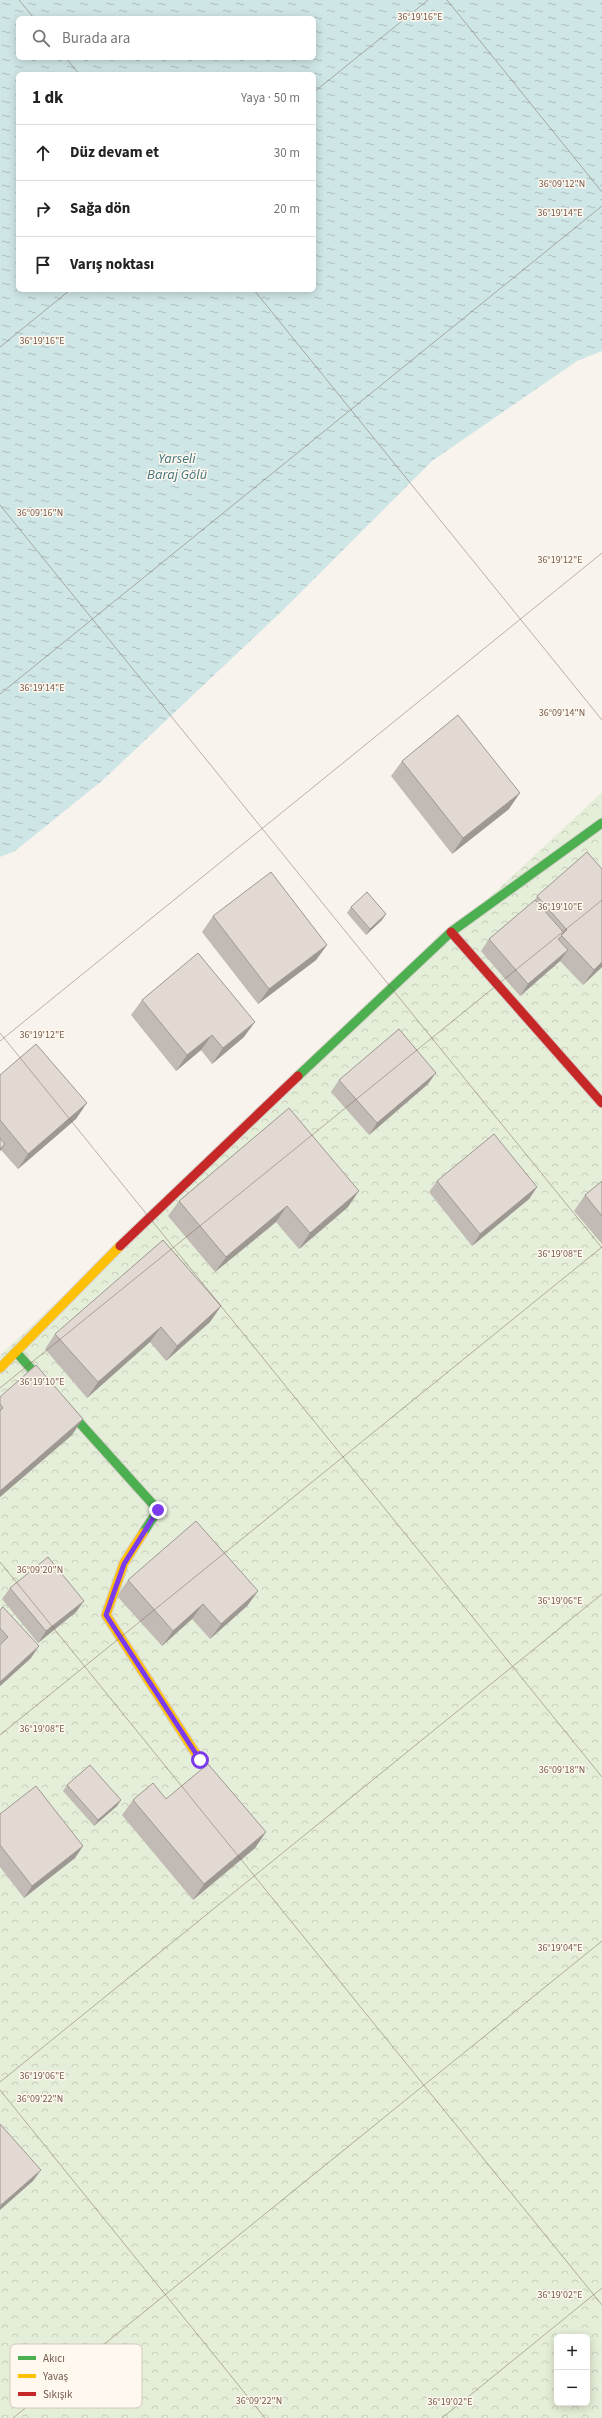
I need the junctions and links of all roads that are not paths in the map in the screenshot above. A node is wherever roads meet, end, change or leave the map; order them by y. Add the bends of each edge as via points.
1 (602, 822) edge
2 (451, 932) junction
3 (602, 1103) edge
4 (16, 1352) junction
5 (0, 1368) edge
6 (200, 1760) dead end

1 - 2 street
2 - 3 street
2 - 4 street via 94,1270
4 - 5 street
4 - 6 street via 158,1510 124,1564 106,1615

